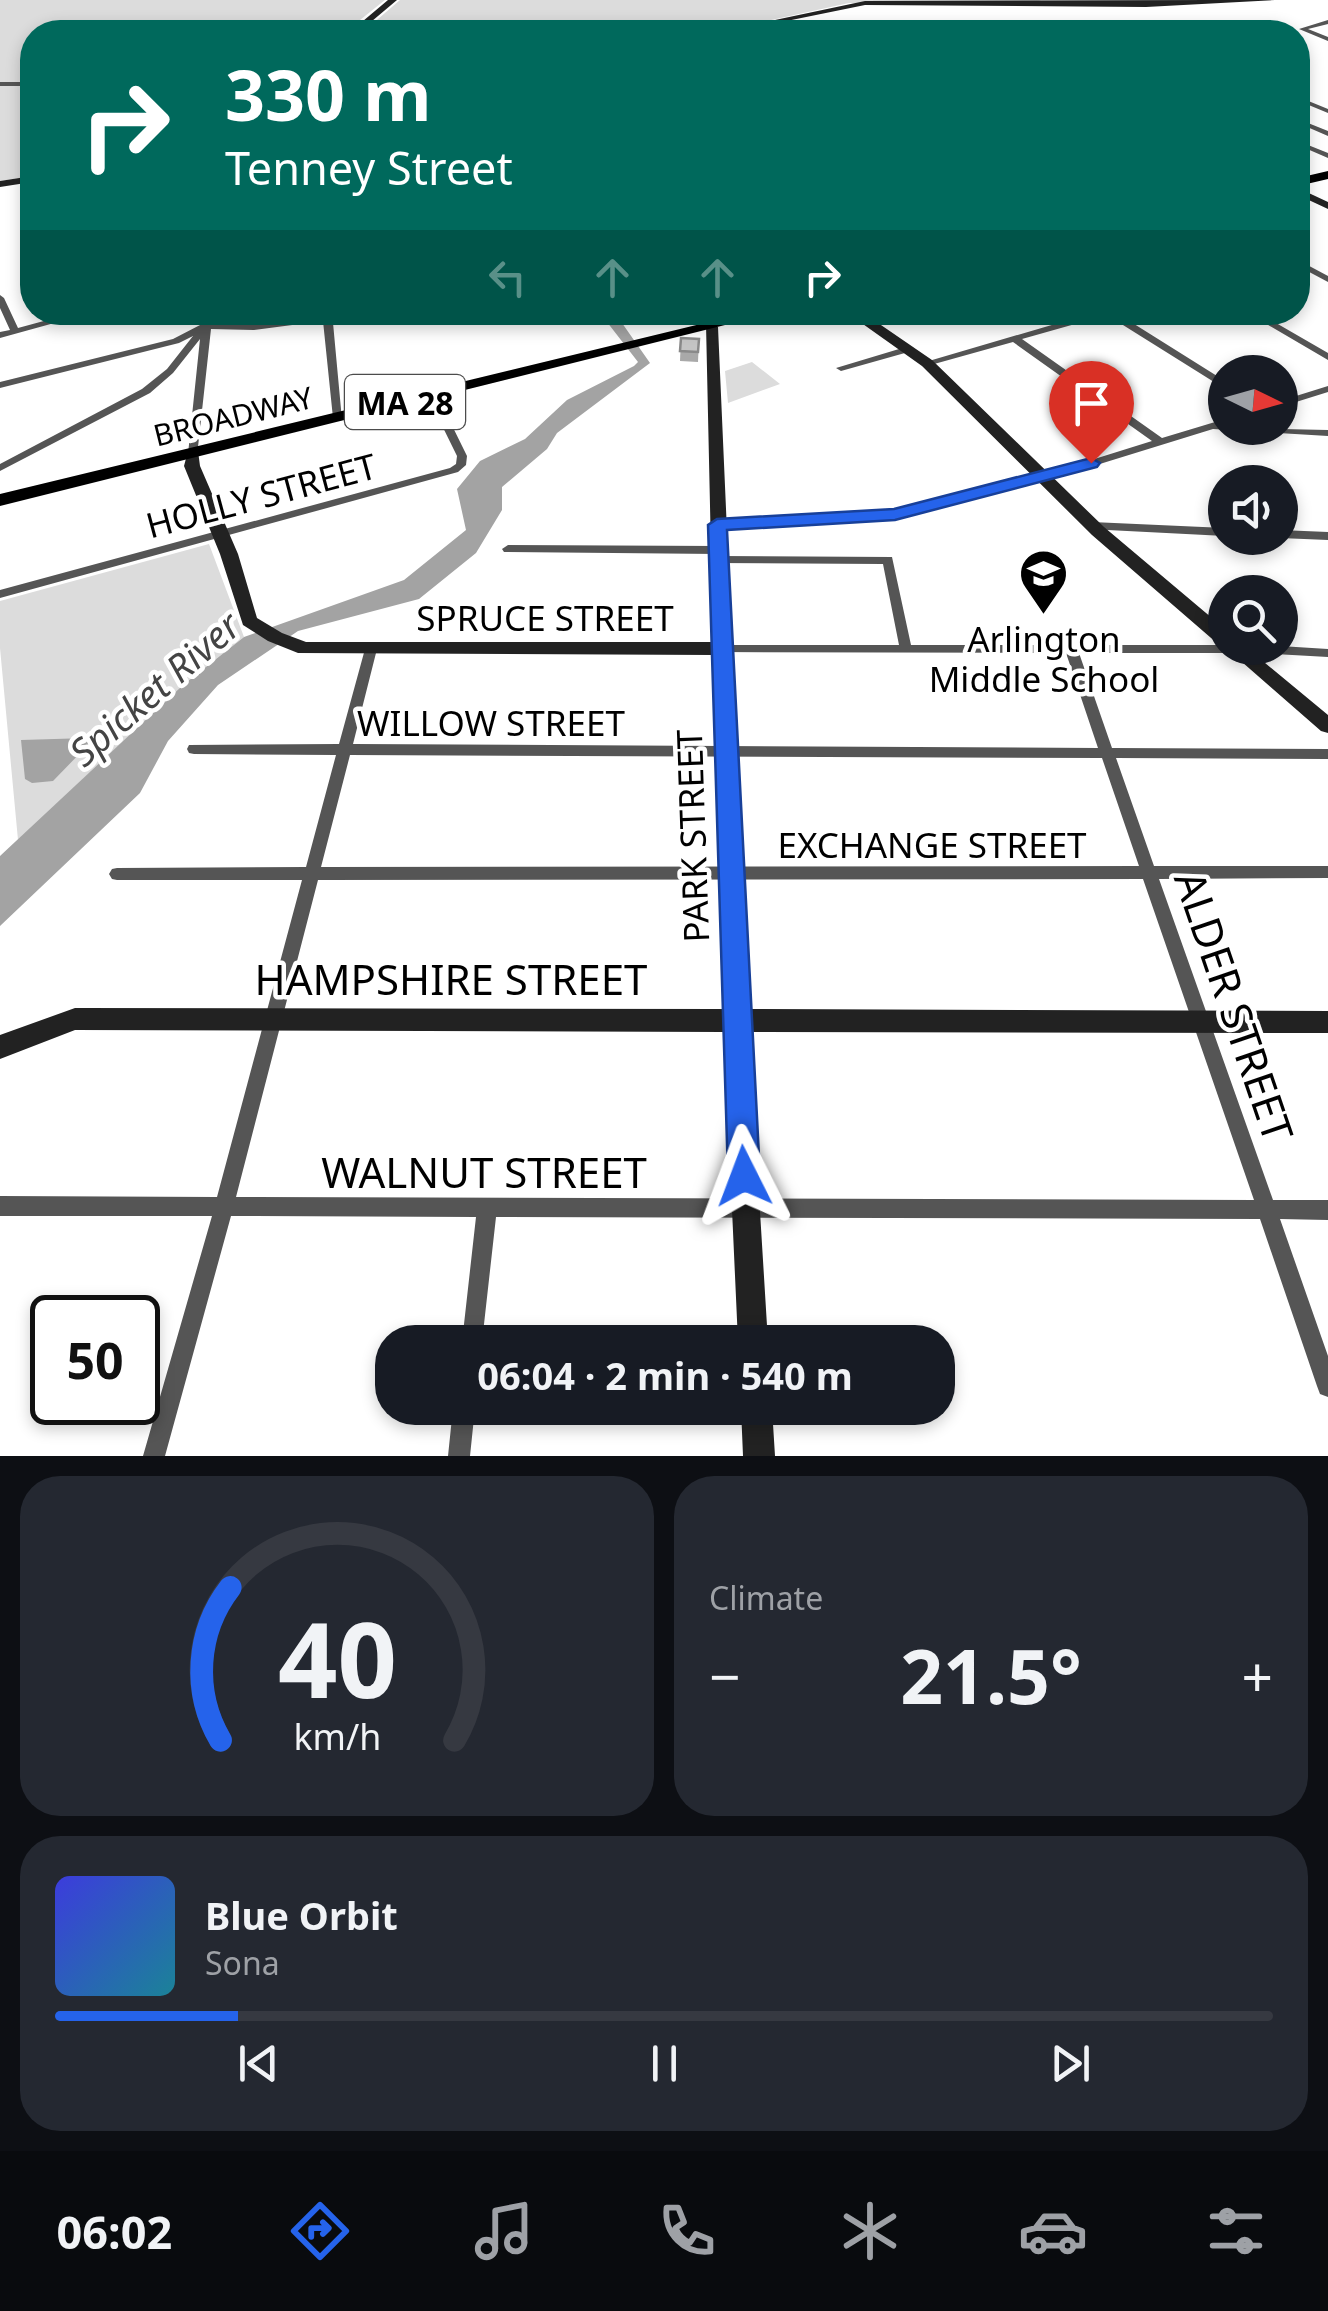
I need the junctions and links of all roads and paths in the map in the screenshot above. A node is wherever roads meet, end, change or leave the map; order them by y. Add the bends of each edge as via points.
1 (393, 0) edge
2 (1270, 0) edge
3 (1210, 2) edge
4 (369, 20) edge
5 (781, 20) edge
6 (0, 298) edge
7 (41, 325) edge
8 (266, 325) edge
9 (328, 325) edge
10 (719, 325) edge
11 (872, 325) edge
12 (1064, 325) edge
13 (1129, 325) edge
14 (1273, 325) edge
15 (206, 326) junction
16 (711, 327) junction
17 (15, 332) junction
18 (0, 335) edge
19 (1016, 339) junction
20 (909, 349) junction
21 (1328, 357) edge
22 (927, 363) junction
23 (841, 368) dead end
24 (1208, 374) edge
25 (0, 385) edge
26 (1328, 389) edge
27 (432, 395) junction
28 (1298, 398) edge
29 (338, 418) junction
30 (1208, 428) edge
31 (1298, 431) edge
32 (1328, 432) edge
33 (1160, 441) junction
34 (193, 454) junction
35 (0, 468) edge
36 (1044, 478) junction
37 (0, 500) edge
38 (717, 525) junction
39 (1092, 526) junction
40 (1208, 531) edge
41 (1298, 535) edge
42 (1328, 536) edge
43 (220, 537) junction
44 (508, 549) dead end
45 (718, 555) junction
46 (0, 594) edge
47 (1208, 625) edge
48 (1208, 646) edge
49 (371, 649) junction
50 (722, 649) junction
51 (906, 649) junction
52 (1070, 650) junction
53 (1298, 650) edge
54 (1328, 653) edge
55 (1256, 665) edge
56 (1328, 726) edge
57 (194, 748) dead end
58 (344, 751) junction
59 (726, 752) junction
60 (1108, 752) junction
61 (1328, 754) edge
62 (1328, 872) edge
63 (1150, 873) junction
64 (117, 874) dead end
65 (311, 874) junction
66 (730, 874) junction
67 (272, 1018) junction
68 (736, 1018) junction
69 (1200, 1020) junction
70 (1328, 1022) edge
71 (0, 1047) edge
72 (0, 1206) edge
73 (224, 1208) junction
74 (487, 1208) junction
75 (1266, 1209) junction
76 (746, 1210) junction
77 (1328, 1210) edge
78 (474, 1325) edge
79 (752, 1325) edge
80 (1328, 1386) edge
81 (462, 1425) edge
82 (758, 1425) edge
83 (154, 1456) edge
84 (459, 1456) edge
85 (759, 1456) edge

1 - 4 main road
2 - 3 main road
3 - 5 main road via 864,3
6 - 17 street
7 - 17 street
8 - 15 street
9 - 29 street
10 - 16 main road, BROADWAY / MA 28
11 - 20 main road
12 - 19 street
13 - 24 street
14 - 21 street
15 - 25 street via 176,341
15 - 34 street
15 - 35 street via 146,391
16 - 27 main road, BROADWAY / MA 28
16 - 38 main road, PARK STREET
17 - 18 street
19 - 22 street
19 - 33 street
20 - 22 main road
20 - 23 street
22 - 36 main road
26 - 28 street
27 - 29 main road, BROADWAY / MA 28
27 - 43 street, HOLLY STREET via 461,466
29 - 34 main road, BROADWAY / MA 28
30 - 33 street
31 - 32 street
33 - 36 street
34 - 37 main road, BROADWAY / MA 28
34 - 43 main road
36 - 38 street via 895,515
36 - 39 main road
38 - 45 main road, PARK STREET
39 - 40 street
39 - 47 main road
41 - 42 street
43 - 46 street, HOLLY STREET
43 - 49 main road, SPRUCE STREET via 249,621 305,648
44 - 45 street
45 - 50 main road, PARK STREET
45 - 51 street via 888,560
48 - 52 street, SPRUCE STREET
49 - 50 main road, SPRUCE STREET
49 - 58 street
50 - 51 street, SPRUCE STREET
50 - 59 main road, PARK STREET
51 - 52 street, SPRUCE STREET
52 - 60 street, ALDER STREET
53 - 54 street, SPRUCE STREET
55 - 56 main road
57 - 58 street, WILLOW STREET
58 - 59 street, WILLOW STREET
58 - 65 street
59 - 60 street, WILLOW STREET
59 - 66 main road, PARK STREET
60 - 61 street, WILLOW STREET
60 - 63 street, ALDER STREET
62 - 63 street, EXCHANGE STREET
63 - 66 street, EXCHANGE STREET
63 - 69 street, ALDER STREET
64 - 65 street, EXCHANGE STREET
65 - 66 street, EXCHANGE STREET
65 - 67 street
66 - 68 main road, PARK STREET
67 - 68 main road, HAMPSHIRE STREET
67 - 71 main road, HAMPSHIRE STREET via 74,1018
67 - 73 street
68 - 69 main road, HAMPSHIRE STREET
68 - 76 main road, PARK STREET
69 - 70 main road, HAMPSHIRE STREET
69 - 75 street, ALDER STREET
72 - 73 street, WALNUT STREET
73 - 74 street, WALNUT STREET
73 - 83 street
74 - 76 street, WALNUT STREET
74 - 78 street
75 - 76 street, WALNUT STREET
75 - 77 street, WALNUT STREET
75 - 80 street, ALDER STREET
76 - 79 main road, PARK STREET
81 - 84 street
82 - 85 main road

